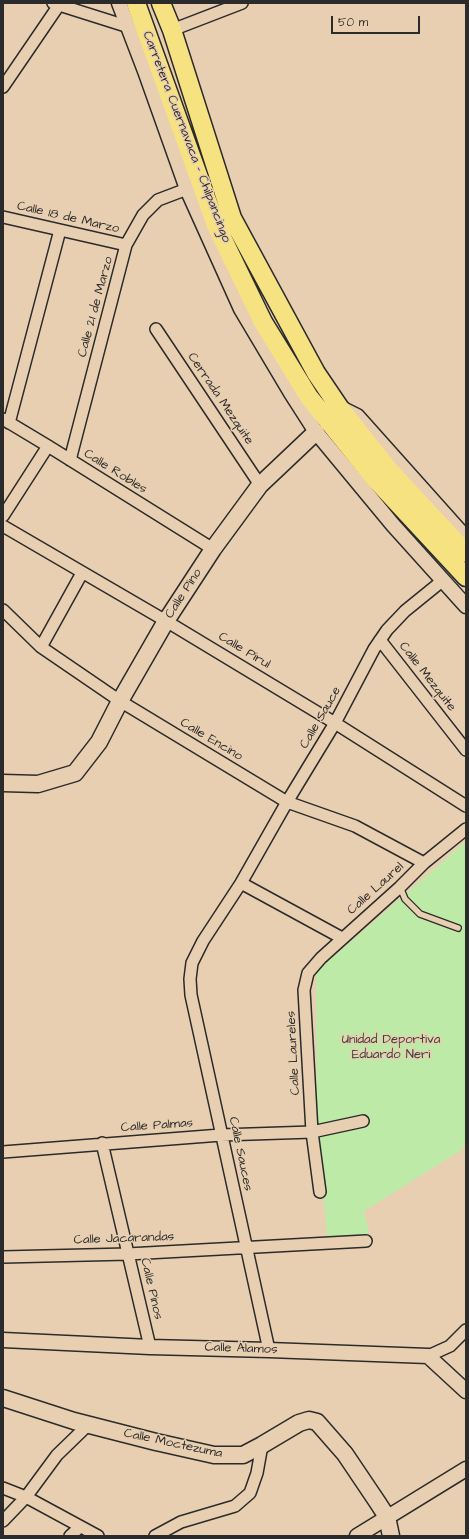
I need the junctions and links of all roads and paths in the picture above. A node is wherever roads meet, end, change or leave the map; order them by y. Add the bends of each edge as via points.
1 (118, 3) edge
2 (136, 3) edge
3 (161, 3) edge
4 (242, 3) edge
5 (56, 4) edge
6 (129, 27) junction
7 (172, 30) junction
8 (3, 87) edge
9 (187, 189) junction
10 (3, 218) edge
11 (60, 230) junction
12 (126, 245) junction
13 (156, 329) dead end
14 (339, 407) junction
15 (6, 421) edge
16 (316, 432) junction
17 (48, 446) junction
18 (70, 460) junction
19 (260, 485) junction
20 (3, 516) edge
21 (3, 526) edge
22 (466, 538) edge
23 (213, 549) junction
24 (466, 553) edge
25 (82, 573) junction
26 (466, 577) edge
27 (442, 581) junction
28 (466, 606) edge
29 (3, 610) edge
30 (166, 621) junction
31 (380, 640) junction
32 (40, 647) junction
33 (120, 701) junction
34 (335, 723) junction
35 (466, 750) edge
36 (3, 783) edge
37 (287, 802) junction
38 (466, 806) edge
39 (466, 829) edge
40 (424, 863) junction
41 (241, 883) junction
42 (400, 887) junction
43 (458, 928) dead end
44 (342, 938) junction
45 (192, 963) joint
46 (308, 973) joint
47 (362, 1121) dead end
48 (312, 1132) junction
49 (221, 1135) junction
50 (102, 1143) junction
51 (3, 1152) edge
52 (320, 1192) dead end
53 (366, 1241) dead end
54 (246, 1247) junction
55 (128, 1254) junction
56 (3, 1257) edge
57 (466, 1330) edge
58 (3, 1340) edge
59 (150, 1347) junction
60 (269, 1350) junction
61 (428, 1356) junction
62 (466, 1391) edge
63 (3, 1398) edge
64 (90, 1424) junction
65 (262, 1446) junction
66 (466, 1469) edge
67 (3, 1488) edge
68 (26, 1497) junction
69 (387, 1517) junction
70 (3, 1521) edge
71 (80, 1527) junction
72 (361, 1535) edge
73 (70, 1536) edge
74 (98, 1536) edge
75 (155, 1536) edge
76 (391, 1536) edge

1 - 6 street
2 - 26 main road, Carretera Cuernavaca - Chilpancingo via 216,225 263,322 309,397 375,479
3 - 7 main road, Carretera Cuernavaca - Chilpancingo
4 - 7 street
5 - 6 street
5 - 8 street
6 - 9 street
7 - 14 main road, Carretera Cuernavaca - Chilpancingo via 232,218 316,373
9 - 12 street, Calle 21 de Marzo via 158,200 143,215
9 - 16 street via 241,309
10 - 11 street, Calle 18 de Marzo
11 - 12 street, Calle 18 de Marzo
11 - 15 street
12 - 18 street, Calle 21 de Marzo
13 - 19 street, Cerrada Mezquite
14 - 22 street via 357,416
14 - 24 main road, Carretera Cuernavaca - Chilpancingo via 388,470
15 - 17 street, Calle Robles
16 - 19 main road, Calle Pino
16 - 27 street
17 - 18 street, Calle Robles
17 - 20 street
18 - 23 street, Calle Robles
19 - 23 main road, Calle Pino
21 - 25 street, Calle Pirul
23 - 30 main road, Calle Pino
25 - 30 street, Calle Pirul
25 - 32 street
27 - 28 street
27 - 31 street, Calle Sauce via 405,611
29 - 32 street, Calle Encino
30 - 33 main road, Calle Pino
30 - 34 street, Calle Pirul
31 - 34 street, Calle Sauce
31 - 35 street, Calle Mezquite
32 - 33 street, Calle Encino
33 - 36 main road, Calle Pino via 99,742 75,773 38,784
33 - 37 street, Calle Encino
34 - 37 street, Calle Sauce
34 - 38 street, Calle Pirul
37 - 40 street, Calle Encino via 355,826
37 - 41 street, Calle Sauce
39 - 40 street, Calle Laurel
40 - 42 street, Calle Laurel
41 - 44 street
41 - 45 street, Calle Sauce via 203,941
42 - 43 lane via 405,900 420,914
42 - 44 street, Calle Laurel
44 - 46 street, Calle Laurel
45 - 49 street, Calle Sauces via 191,995
46 - 48 street, Calle Laureles via 304,990
47 - 48 street, Calle Palmas
48 - 49 street, Calle Palmas
48 - 52 street, Calle Laureles
49 - 50 street, Calle Palmas
49 - 54 street, Calle Sauces
50 - 51 street, Calle Palmas
50 - 55 street, Calle Pinos
53 - 54 street, Calle Jacarandas
54 - 55 street, Calle Jacarandas
54 - 60 street, Calle Sauces
55 - 56 street, Calle Jacarandas
55 - 59 street, Calle Pinos
57 - 61 street via 450,1346
58 - 59 street, Calle Álamos
59 - 60 street, Calle Álamos
60 - 61 street, Calle Álamos
61 - 62 street
63 - 64 main road, Calle Moctezuma
64 - 65 main road, Calle Moctezuma via 214,1455 243,1455
64 - 68 street via 57,1455
65 - 69 main road, Calle Moctezuma via 299,1423 309,1420 317,1422 344,1454
65 - 75 street via 250,1493 235,1506 181,1522
66 - 69 street
67 - 68 street
68 - 70 street
68 - 71 street
69 - 72 street
69 - 76 main road
71 - 73 street
71 - 74 street

